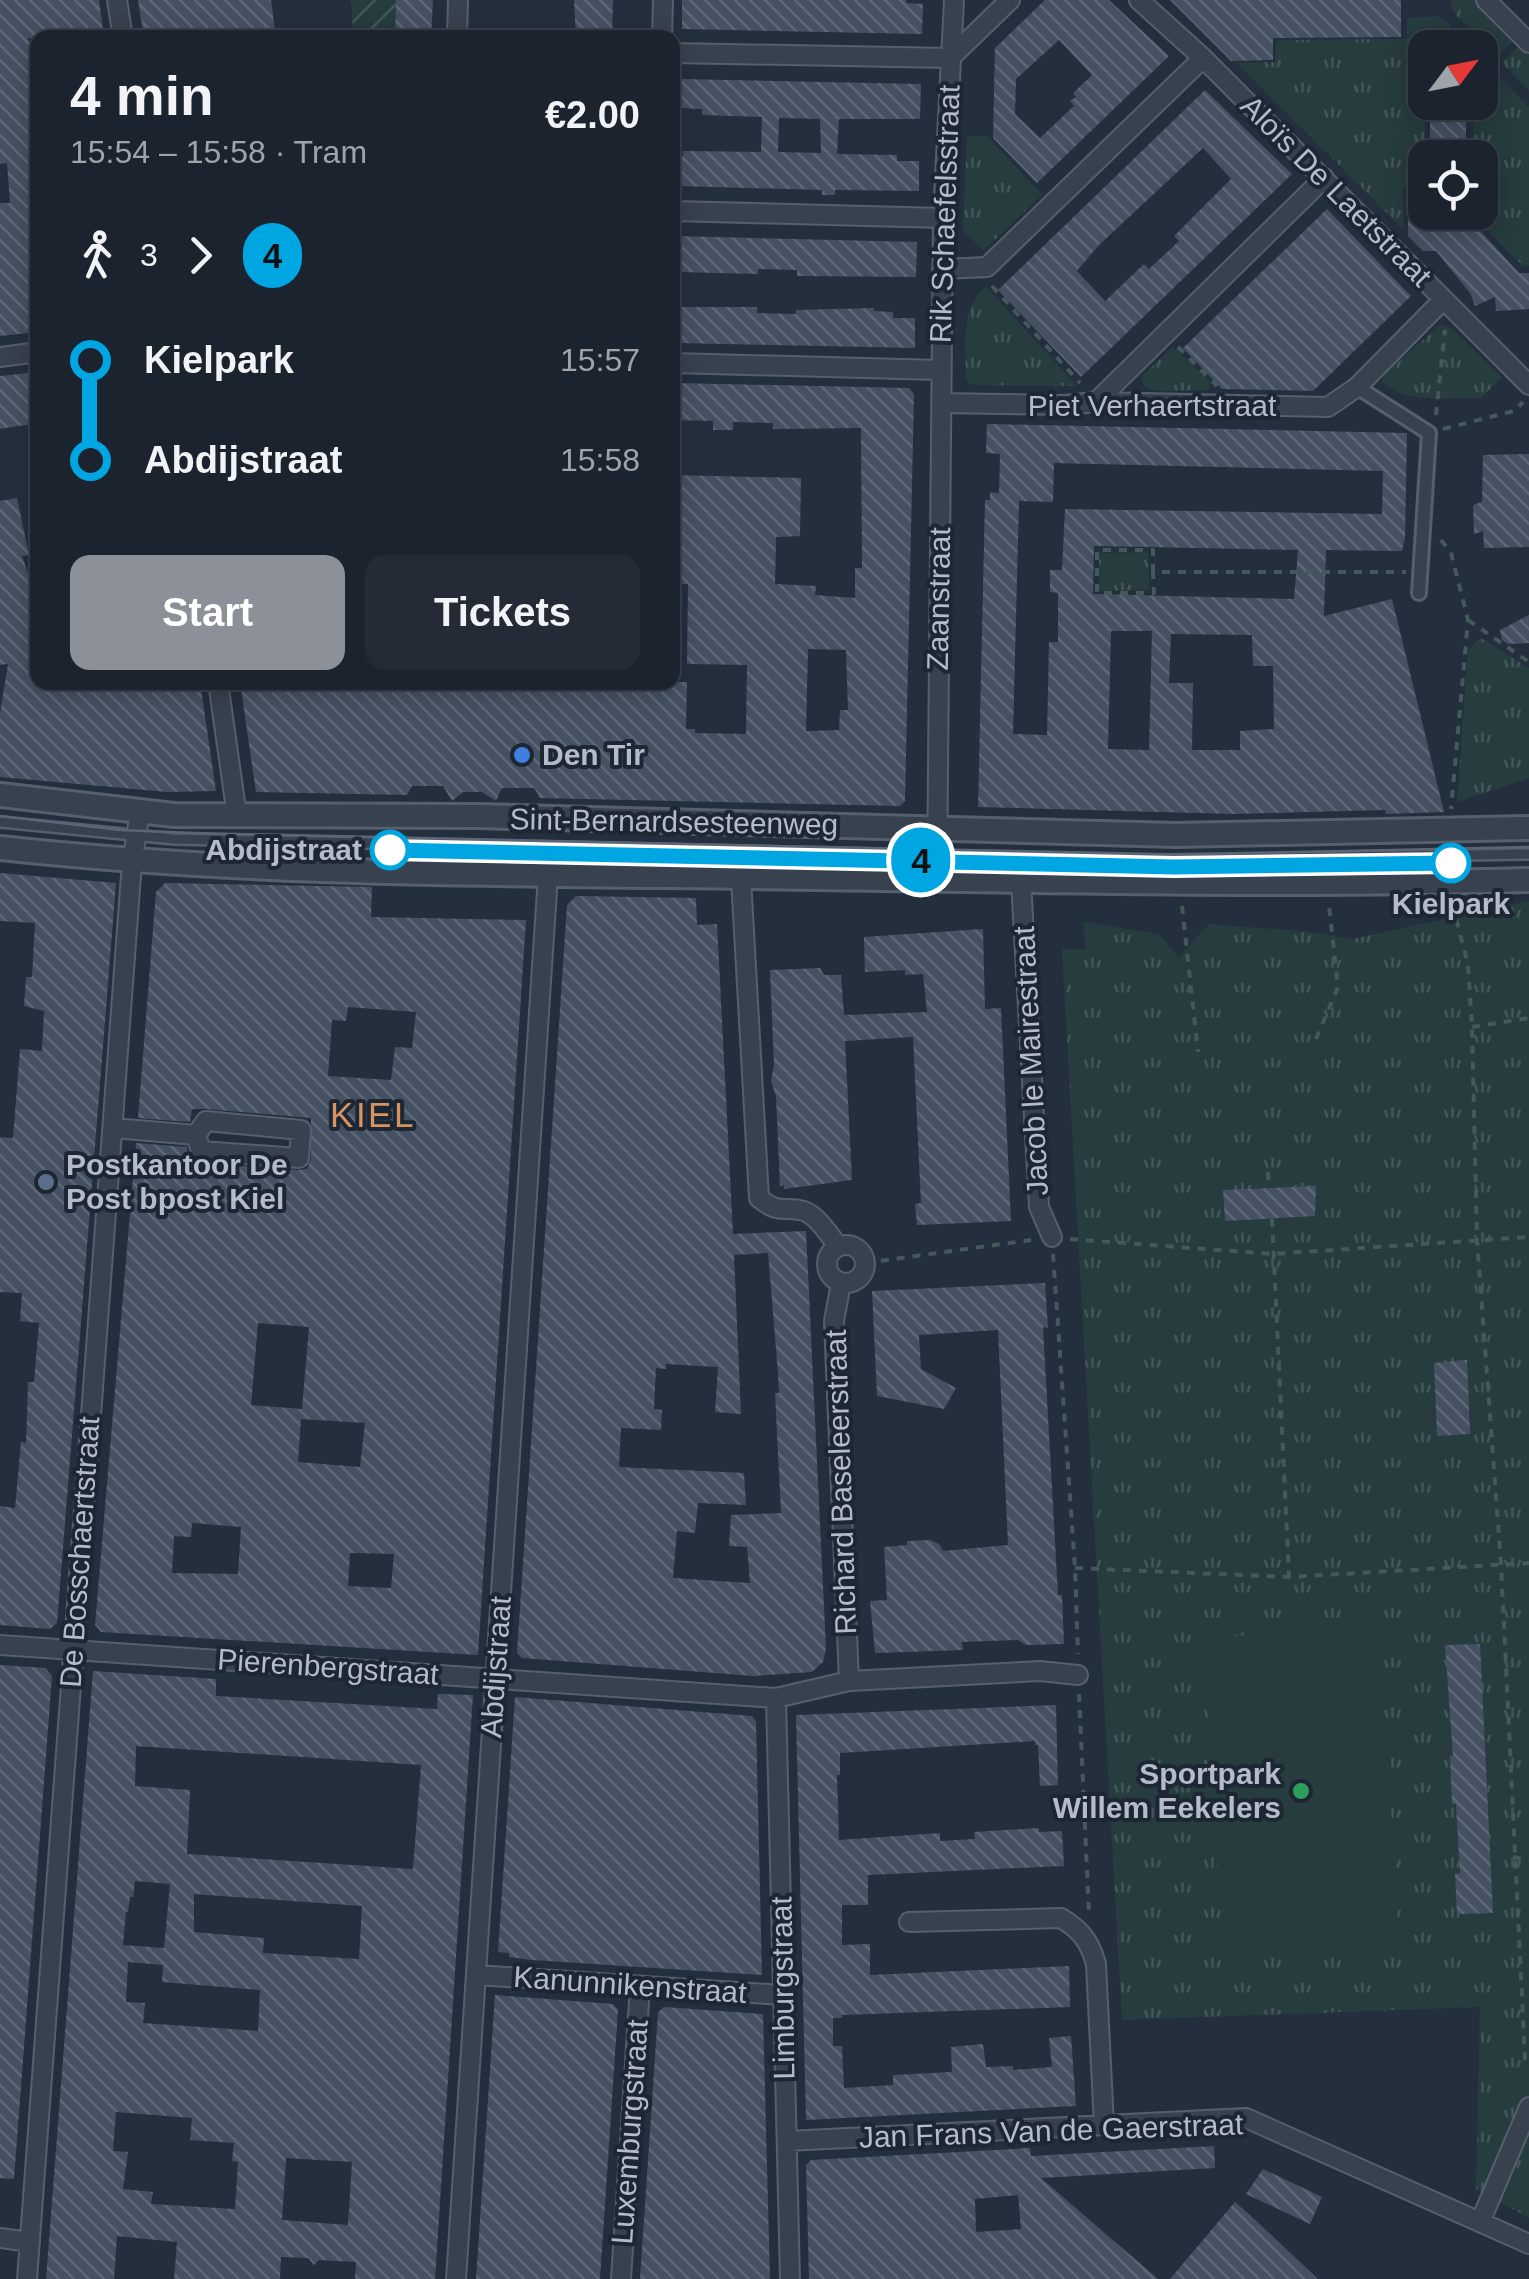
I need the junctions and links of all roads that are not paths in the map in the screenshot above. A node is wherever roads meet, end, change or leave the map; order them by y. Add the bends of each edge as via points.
1 (117, 0) edge
2 (458, 0) edge
3 (663, 0) edge
4 (954, 0) edge
5 (1010, 0) edge
6 (1140, 0) edge
7 (1486, 0) edge
8 (122, 30) edge
9 (457, 30) edge
10 (662, 30) edge
11 (1529, 43) edge
12 (680, 54) edge
13 (950, 58) junction
14 (1203, 58) junction
15 (1324, 178) junction
16 (680, 211) edge
17 (943, 218) junction
18 (942, 269) junction
19 (1444, 300) junction
20 (30, 353) edge
21 (0, 357) edge
22 (680, 363) edge
23 (940, 370) junction
24 (1529, 385) edge
25 (1356, 387) junction
26 (1096, 402) junction
27 (942, 403) junction
28 (1419, 593) dead end
29 (219, 690) edge
30 (0, 795) edge
31 (140, 812) junction
32 (237, 816) junction
33 (0, 822) edge
34 (936, 828) junction
35 (1529, 828) edge
36 (136, 837) junction
37 (0, 848) edge
38 (936, 854) junction
39 (1529, 854) edge
40 (132, 862) junction
41 (548, 874) junction
42 (740, 878) junction
43 (937, 880) junction
44 (1529, 880) edge
45 (1021, 881) junction
46 (113, 1128) junction
47 (196, 1135) junction
48 (1052, 1238) road end
49 (838, 1246) junction
50 (841, 1283) junction
51 (0, 1645) edge
52 (74, 1650) junction
53 (1078, 1676) road end
54 (495, 1678) junction
55 (849, 1682) junction
56 (776, 1698) junction
57 (908, 1922) dead end
58 (476, 1974) junction
59 (640, 1986) junction
60 (784, 1996) junction
61 (1529, 2107) edge
62 (1104, 2125) junction
63 (787, 2141) junction
64 (1481, 2220) junction
65 (0, 2238) edge
66 (30, 2242) junction
67 (1529, 2244) edge
68 (27, 2279) edge
69 (456, 2279) edge
70 (621, 2279) edge
71 (790, 2279) edge

1 - 8 street
2 - 9 street
3 - 10 street
4 - 13 street, Rik Schaefelsstraat
5 - 13 street, Rik Schaefelsstraat
6 - 14 street, Aloïs De Laetstraat
7 - 11 street
12 - 13 street
13 - 17 street, Rik Schaefelsstraat
14 - 15 street, Aloïs De Laetstraat
14 - 18 street via 987,267
15 - 19 street, Aloïs De Laetstraat
15 - 26 street
16 - 17 street
17 - 18 street, Rik Schaefelsstraat
18 - 23 street, Rik Schaefelsstraat
19 - 24 street, Aloïs De Laetstraat
19 - 25 street, Piet Verhaertstraat
20 - 21 street
22 - 23 street
23 - 27 street, Zaanstraat
25 - 26 street, Piet Verhaertstraat via 1328,407
25 - 28 street via 1429,433
26 - 27 street, Piet Verhaertstraat
27 - 34 street, Zaanstraat
29 - 32 street
30 - 31 street, Sint-Bernardsesteenweg
31 - 32 street, Sint-Bernardsesteenweg
31 - 36 street, De Bosschaertstraat
32 - 34 street, Sint-Bernardsesteenweg
33 - 36 lane
34 - 35 street, Sint-Bernardsesteenweg via 1176,836
34 - 38 street, Zaanstraat
36 - 38 lane
36 - 40 street, De Bosschaertstraat
37 - 40 street, Sint-Bernardsesteenweg
38 - 39 lane via 1286,860
38 - 43 street, Zaanstraat
40 - 41 street, Sint-Bernardsesteenweg
40 - 46 street, De Bosschaertstraat
41 - 42 street, Sint-Bernardsesteenweg
41 - 54 street, Abdijstraat
42 - 43 street, Sint-Bernardsesteenweg
42 - 49 street via 759,1198 773,1209 802,1210
43 - 45 street, Sint-Bernardsesteenweg
44 - 45 street, Sint-Bernardsesteenweg
45 - 48 street, Jacob le Mairestraat via 1038,1207
46 - 47 street
46 - 52 street, De Bosschaertstraat
47 - 47 street via 206,1121 301,1130 298,1158 201,1151
49 - 50 street, Richard Baseleerstraat via 828,1262
49 - 50 street via 854,1246 865,1262 859,1278
50 - 55 street, Richard Baseleerstraat via 834,1320
51 - 52 street, Pierenbergstraat
52 - 54 street, Pierenbergstraat
52 - 66 street, De Bosschaertstraat
53 - 55 street, Pierenbergstraat
54 - 56 street, Pierenbergstraat
54 - 58 street, Abdijstraat
55 - 56 street, Pierenbergstraat
56 - 60 street, Limburgstraat
57 - 62 street via 1061,1918 1076,1928 1096,1964
58 - 59 street, Kanunnikenstraat
58 - 69 street, Abdijstraat
59 - 60 street, Kanunnikenstraat
59 - 70 street, Luxemburgstraat
60 - 63 street, Limburgstraat
61 - 64 street
62 - 63 street, Jan Frans Van de Gaerstraat
62 - 64 street, Jan Frans Van de Gaerstraat via 1246,2118
63 - 71 street, Limburgstraat
64 - 67 street, Jan Frans Van de Gaerstraat
65 - 66 street
66 - 68 street, De Bosschaertstraat

